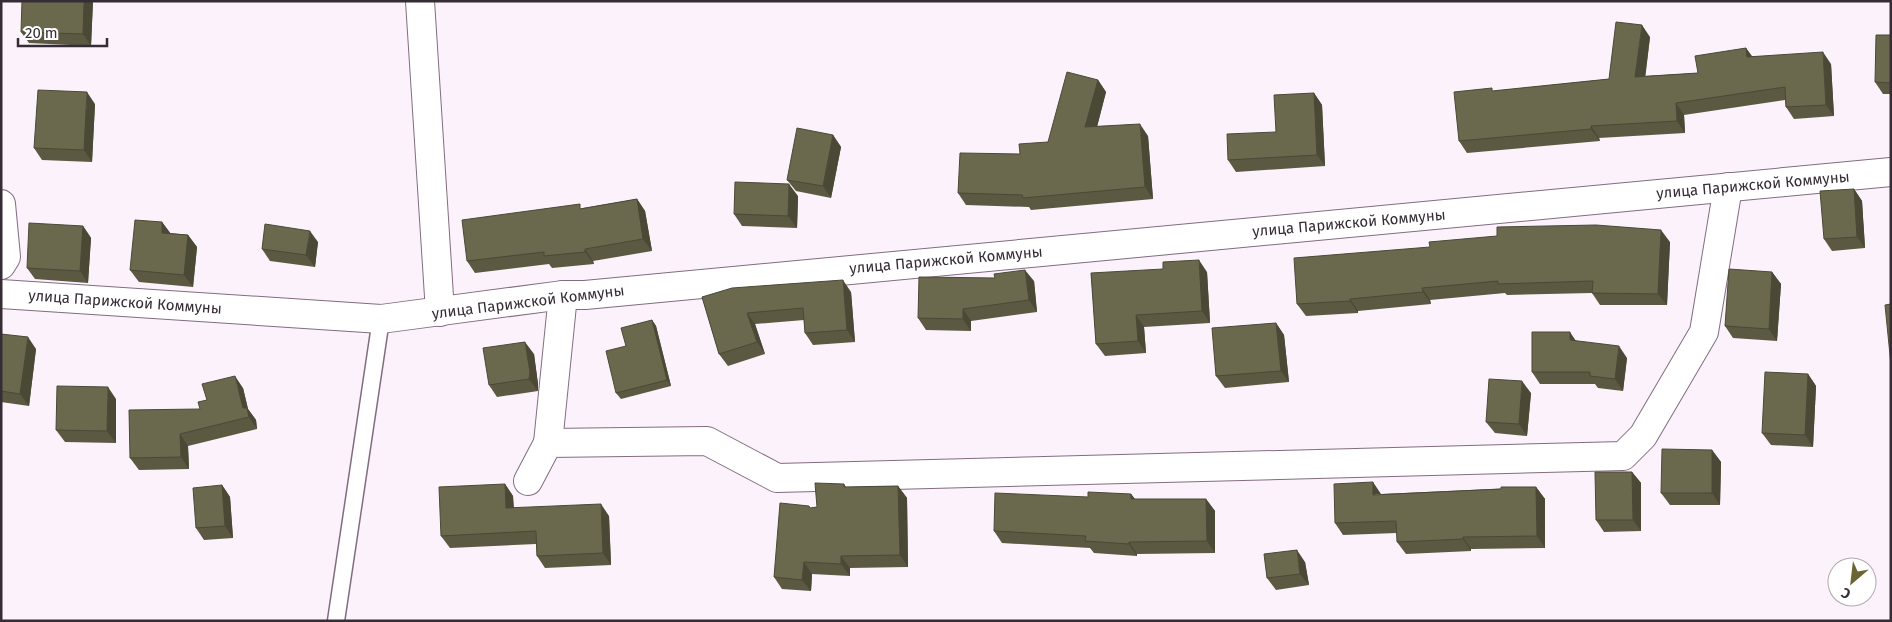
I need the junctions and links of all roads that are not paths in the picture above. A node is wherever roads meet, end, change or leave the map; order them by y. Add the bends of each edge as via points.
1 (420, 1) edge
2 (1891, 172) edge
3 (1728, 187) junction
4 (1, 204) edge
5 (1, 265) edge
6 (1, 294) edge
7 (564, 295) junction
8 (440, 312) junction
9 (381, 319) junction
10 (548, 443) junction
11 (528, 481) dead end
12 (336, 621) edge

1 - 8 street
2 - 3 street, улица Парижской Коммуны
3 - 7 street, улица Парижской Коммуны
3 - 10 street via 1704,332 1643,436 1623,456 777,478 707,441
4 - 5 street via 6,257
6 - 9 street, улица Парижской Коммуны
7 - 8 street, улица Парижской Коммуны
7 - 10 street
8 - 9 street, улица Парижской Коммуны
9 - 12 lane
10 - 11 street

